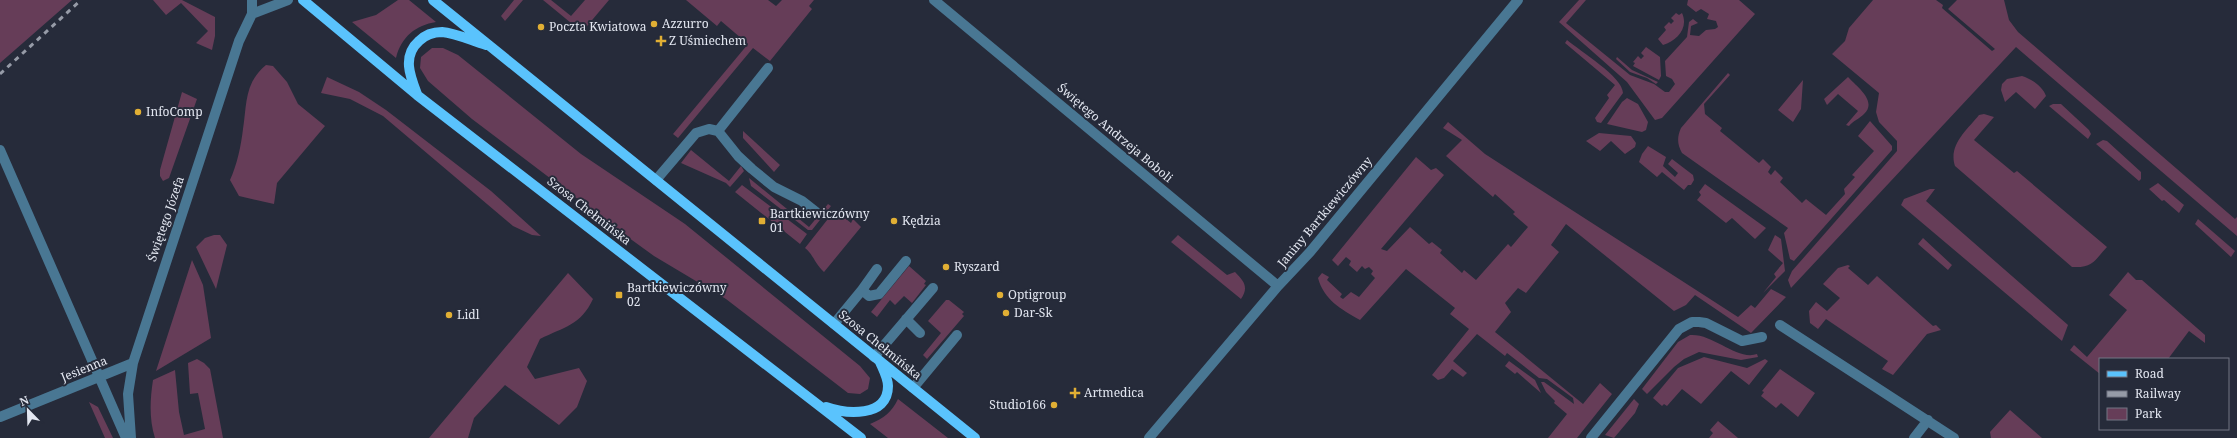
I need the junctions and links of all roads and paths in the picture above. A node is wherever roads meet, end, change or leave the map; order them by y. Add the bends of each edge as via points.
1 (252, 0) edge
2 (288, 0) edge
3 (303, 0) edge
4 (433, 0) edge
5 (934, 0) edge
6 (1518, 0) edge
7 (252, 14) junction
8 (492, 47) junction
9 (768, 68) dead end
10 (417, 94) junction
11 (718, 131) junction
12 (0, 150) edge
13 (656, 180) junction
14 (816, 212) dead end
15 (906, 262) dead end
16 (877, 269) dead end
17 (1278, 286) junction
18 (932, 288) dead end
19 (862, 290) junction
20 (906, 319) junction
21 (834, 324) junction
22 (1780, 325) dead end
23 (920, 334) dead end
24 (957, 334) dead end
25 (1762, 338) dead end
26 (877, 360) junction
27 (133, 363) junction
28 (99, 376) junction
29 (913, 388) junction
30 (819, 405) junction
31 (0, 417) edge
32 (1928, 420) junction
33 (126, 438) edge
34 (130, 438) edge
35 (861, 438) edge
36 (975, 438) edge
37 (1149, 438) edge
38 (1591, 438) edge
39 (1914, 438) edge
40 (1954, 438) edge

1 - 7 street, Świętego Józefa
2 - 7 street
3 - 10 main road, Szosa Chełmińska
4 - 8 main road, Szosa Chełmińska
5 - 17 street, Świętego Andrzeja Boboli
6 - 17 street, Janiny Bartkiewiczówny via 1310,252
7 - 27 street, Świętego Józefa via 239,41
8 - 10 main road via 441,32 426,35 415,44 408,56 409,73
8 - 13 main road, Szosa Chełmińska
9 - 11 street
10 - 30 main road, Szosa Chełmińska
11 - 13 street via 709,129 696,133
11 - 14 street via 757,174
12 - 28 street
13 - 21 main road, Szosa Chełmińska
15 - 19 street via 879,294 869,296
16 - 19 street
17 - 37 street, Janiny Bartkiewiczówny
18 - 20 street
19 - 21 street
20 - 23 street
20 - 26 street
21 - 26 main road, Szosa Chełmińska
22 - 32 street
24 - 29 street
25 - 38 street via 1742,341 1706,323 1686,324 1679,329
26 - 29 main road, Szosa Chełmińska
26 - 30 main road via 888,387 883,400 873,409 859,414 840,412
27 - 28 street, Jesienna
27 - 34 street, Świętego Józefa via 128,394
28 - 31 street, Jesienna
28 - 33 street
29 - 36 main road, Szosa Chełmińska
30 - 35 main road, Szosa Chełmińska
32 - 39 street
32 - 40 street

